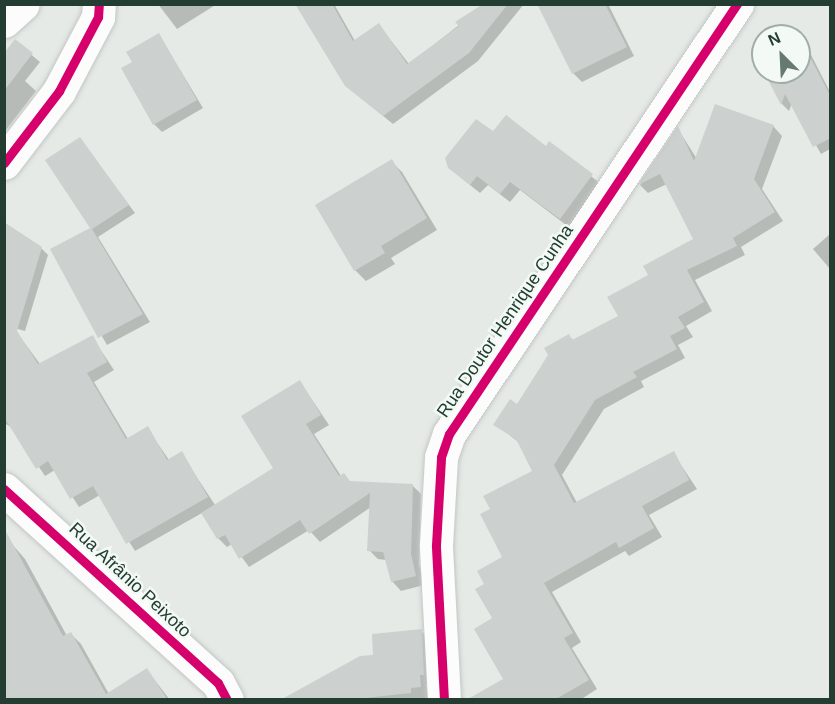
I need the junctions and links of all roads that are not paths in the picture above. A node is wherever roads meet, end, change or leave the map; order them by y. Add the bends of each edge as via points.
1 (22, 4) edge
2 (99, 4) edge
3 (737, 4) edge
4 (4, 21) edge
5 (4, 163) edge
6 (4, 489) edge
7 (227, 699) edge
8 (444, 699) edge

1 - 4 street
2 - 5 street via 98,17 59,91
3 - 8 street, Rua Doutor Henrique Cunha via 448,434 441,457 436,545
6 - 7 street, Rua Afrânio Peixoto via 218,683

